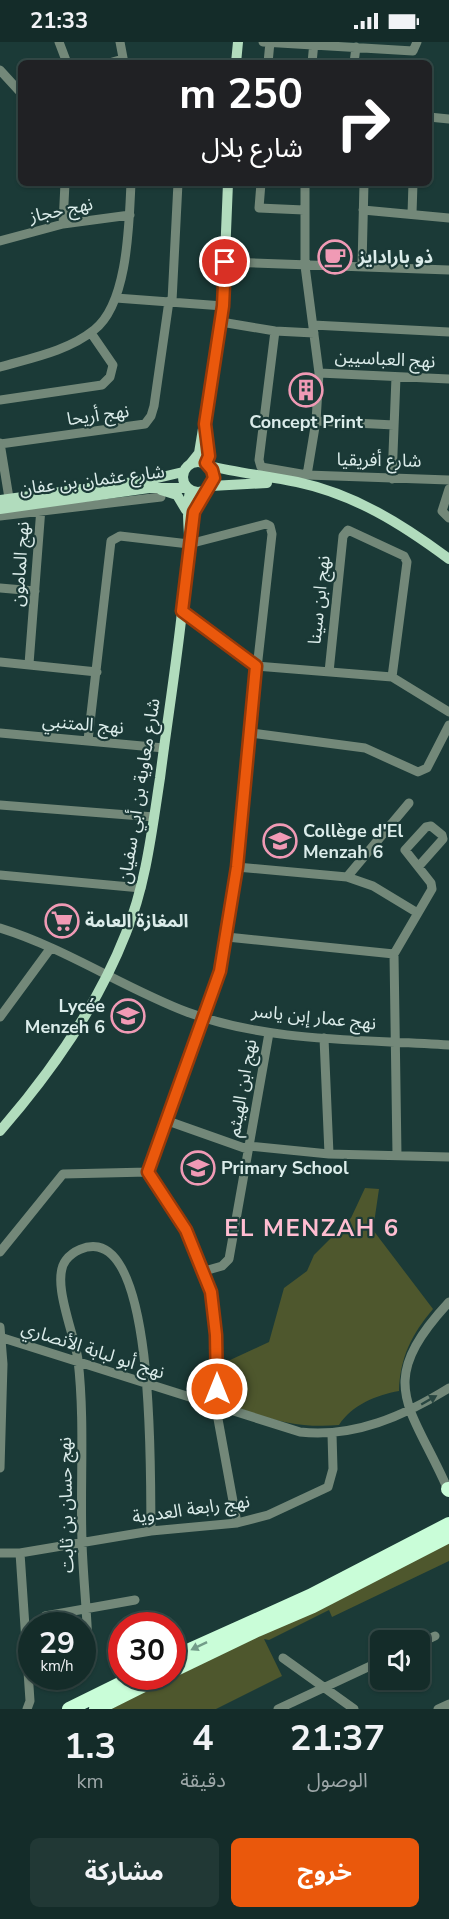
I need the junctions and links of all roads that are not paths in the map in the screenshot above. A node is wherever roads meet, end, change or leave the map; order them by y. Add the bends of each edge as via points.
1 (59, 42) edge
2 (120, 42) edge
3 (238, 42) edge
4 (263, 42) edge
5 (270, 42) edge
6 (314, 43) edge
7 (356, 47) junction
8 (416, 47) edge
9 (67, 60) edge
10 (123, 60) edge
11 (236, 60) edge
12 (268, 60) edge
13 (312, 60) edge
14 (354, 60) edge
15 (0, 70) edge
16 (18, 90) edge
17 (449, 110) edge
18 (432, 117) edge
19 (449, 119) edge
20 (65, 186) edge
21 (132, 186) edge
22 (178, 186) edge
23 (228, 186) edge
24 (261, 186) edge
25 (305, 186) edge
26 (364, 186) edge
27 (413, 186) edge
28 (304, 210) junction
29 (363, 210) junction
30 (412, 214) junction
31 (130, 215) junction
32 (449, 218) edge
33 (63, 224) junction
34 (0, 241) edge
35 (225, 262) junction
36 (305, 266) junction
37 (362, 266) junction
38 (449, 270) edge
39 (116, 298) junction
40 (171, 301) junction
41 (223, 306) junction
42 (221, 322) junction
43 (313, 329) junction
44 (275, 331) junction
45 (449, 332) edge
46 (91, 333) junction
47 (0, 367) edge
48 (319, 373) junction
49 (396, 376) junction
50 (449, 379) edge
51 (0, 400) edge
52 (316, 421) junction
53 (205, 424) junction
54 (394, 425) junction
55 (0, 444) edge
56 (208, 465) junction
57 (187, 467) junction
58 (307, 475) junction
59 (392, 479) junction
60 (449, 480) edge
61 (149, 488) junction
62 (208, 488) junction
63 (189, 489) junction
64 (449, 489) edge
65 (161, 497) dead end
66 (4, 499) edge
67 (41, 507) junction
68 (0, 509) edge
69 (186, 510) junction
70 (0, 516) edge
71 (449, 518) edge
72 (189, 539) junction
73 (449, 559) edge
74 (449, 566) edge
75 (0, 588) edge
76 (35, 591) junction
77 (182, 611) junction
78 (0, 662) edge
79 (29, 664) junction
80 (256, 666) junction
81 (97, 672) junction
82 (328, 672) junction
83 (393, 677) junction
84 (449, 712) edge
85 (449, 725) edge
86 (0, 733) edge
87 (251, 733) junction
88 (88, 740) junction
89 (164, 748) junction
90 (409, 803) dead end
91 (0, 805) edge
92 (154, 817) junction
93 (419, 866) dead end
94 (237, 867) junction
95 (0, 875) edge
96 (347, 878) junction
97 (141, 888) junction
98 (416, 912) junction
99 (0, 921) edge
100 (0, 928) edge
101 (227, 938) junction
102 (50, 949) junction
103 (394, 954) junction
104 (107, 977) junction
105 (0, 1017) edge
106 (205, 1017) junction
107 (268, 1033) junction
108 (324, 1038) junction
109 (397, 1041) junction
110 (449, 1045) edge
111 (165, 1120) junction
112 (0, 1131) edge
113 (248, 1148) junction
114 (334, 1155) junction
115 (397, 1155) junction
116 (449, 1157) edge
117 (148, 1172) junction
118 (0, 1252) edge
119 (201, 1272) junction
120 (449, 1302) edge
121 (0, 1327) edge
122 (1, 1337) edge
123 (78, 1362) junction
124 (147, 1384) junction
125 (449, 1388) edge
126 (217, 1407) junction
127 (409, 1411) junction
128 (332, 1434) junction
129 (449, 1465) edge
130 (0, 1468) edge
131 (438, 1470) junction
132 (449, 1491) edge
133 (237, 1522) junction
134 (151, 1531) junction
135 (448, 1534) edge
136 (81, 1543) junction
137 (0, 1553) edge
138 (20, 1553) junction
139 (135, 1600) dead end
140 (86, 1607) junction
141 (63, 1612) edge
142 (86, 1612) edge
143 (435, 1636) dead end
144 (430, 1638) edge
145 (186, 1652) edge
146 (283, 1658) dead end
147 (186, 1665) edge
148 (370, 1666) edge
149 (325, 1687) junction
150 (108, 1690) edge
151 (134, 1690) edge
152 (449, 1704) edge
153 (27, 1709) edge
154 (69, 1709) edge
155 (96, 1709) edge
156 (278, 1709) edge
157 (354, 1709) edge
158 (438, 1709) edge

1 - 9 street
2 - 10 street
3 - 11 main road
4 - 5 street
5 - 6 street
5 - 12 street
6 - 7 street
6 - 13 street
7 - 8 street
7 - 14 street
15 - 16 street
17 - 19 street
18 - 19 street
20 - 33 street
21 - 31 street
22 - 40 street
23 - 35 main road
24 - 28 street via 259,208
25 - 28 street
26 - 29 street
27 - 30 street
28 - 36 street
29 - 30 street
29 - 37 street
30 - 32 street
31 - 33 street, نهج حجاز
31 - 39 street
33 - 34 street, نهج حجاز
35 - 36 street
35 - 41 main road
36 - 37 street
36 - 43 street
37 - 38 street
39 - 40 street
39 - 46 street
40 - 41 street
40 - 55 street, نهج أريحا via 154,406 145,424
41 - 42 main road
42 - 44 street
42 - 53 main road
43 - 44 street
43 - 45 street
43 - 48 street
44 - 58 street, شارع أفريقيا via 259,464 264,469
46 - 47 street via 44,354
46 - 51 street via 112,365 110,377 102,385
48 - 49 street, نهج العباسيين
48 - 52 street
49 - 50 street, نهج العباسيين
49 - 54 street
52 - 54 street
52 - 58 street
53 - 56 main road
53 - 57 main road via 199,453
54 - 59 street
55 - 66 street
56 - 57 main road
56 - 62 main road via 213,474
56 - 73 main road via 297,482 345,496 391,519
57 - 63 main road via 183,480
57 - 66 main road, شارع عثمان بن عفان via 149,480
58 - 59 street, شارع أفريقيا
59 - 60 street, شارع أفريقيا
61 - 63 main road, شارع عثمان بن عفان
61 - 67 main road, شارع عثمان بن عفان
61 - 69 main road via 177,495
62 - 63 main road
62 - 72 main road via 194,512
62 - 74 main road via 265,483 324,496 399,530
63 - 69 main road, شارع معاوية بن أبي سفيان
64 - 71 street via 442,511
65 - 67 street
67 - 68 main road, شارع عثمان بن عفان
67 - 70 street
67 - 76 street, نهج المامون
69 - 72 main road, شارع معاوية بن أبي سفيان
72 - 77 main road, شارع معاوية بن أبي سفيان
72 - 80 street via 266,524 272,528
72 - 81 street via 120,536 111,541
75 - 76 street
76 - 79 street, نهج المامون
77 - 80 street
77 - 89 main road, شارع معاوية بن أبي سفيان
78 - 79 street
79 - 81 street
80 - 82 street
80 - 87 street
81 - 88 street
82 - 83 street
82 - 83 street, نهج ابن سينا via 345,533 352,531 404,556 407,562
83 - 84 street
85 - 87 street via 427,768 418,772 365,748
86 - 88 street, نهج المتنبي
87 - 94 street
88 - 89 street, نهج المتنبي
89 - 92 main road, شارع معاوية بن أبي سفيان
90 - 96 street
91 - 92 street
92 - 97 main road, شارع معاوية بن أبي سفيان
93 - 98 street via 432,887
94 - 96 street
94 - 101 street
95 - 97 street
96 - 98 street via 373,886
97 - 104 main road, شارع معاوية بن أبي سفيان
98 - 103 street
99 - 100 street
100 - 102 street, نهج عمار إبن ياسر
101 - 103 street
101 - 106 street
102 - 104 street, نهج عمار إبن ياسر
102 - 105 street
103 - 109 street
104 - 106 street, نهج عمار إبن ياسر
104 - 112 main road, شارع معاوية بن أبي سفيان via 54,1067
106 - 107 street, نهج عمار إبن ياسر
106 - 111 street
107 - 108 street, نهج عمار إبن ياسر
107 - 113 street, نهج ابن الهيثم
108 - 109 street, نهج عمار إبن ياسر
108 - 114 street
109 - 110 street, نهج عمار إبن ياسر
109 - 115 street
111 - 113 street
111 - 117 street
113 - 114 street
113 - 119 street, نهج ابن الهيثم via 229,1259 222,1266
114 - 115 street
115 - 116 street
117 - 118 street via 63,1174
117 - 119 street via 186,1230
119 - 126 street via 211,1292 215,1315
120 - 127 street via 417,1341 410,1357 404,1388
121 - 122 street
122 - 123 street, نهج أبو لبابة الأنصاري
122 - 130 street
123 - 124 street, نهج أبو لبابة الأنصاري
123 - 124 street, نهج حسان بن ثابت via 59,1278 70,1254 91,1246 111,1253 120,1263 134,1301
123 - 136 street, نهج حسان بن ثابت
124 - 126 street, نهج أبو لبابة الأنصاري
124 - 134 street
127 -> 125 street, نهج أبو لبابة الأنصاري
126 - 128 street, نهج أبو لبابة الأنصاري via 282,1428
126 - 133 street
127 - 128 street, نهج أبو لبابة الأنصاري
127 - 131 street
128 - 133 street, نهج رابعة العدوية via 333,1469 328,1487 268,1515
129 - 131 street
131 - 132 street
133 - 134 street, نهج رابعة العدوية
134 - 136 street, نهج رابعة العدوية
135 -> 145 highway via 421,1538 310,1596
135 - 147 highway via 334,1596
136 - 138 street, نهج رابعة العدوية
136 - 140 street, نهج حسان بن ثابت
137 - 138 street, نهج رابعة العدوية
138 - 153 street via 30,1701
139 - 140 street
140 - 141 street
140 - 142 street, نهج حسان بن ثابت
143 - 144 street
146 - 149 street
148 - 149 street
149 - 156 street
149 - 157 street
150 - 154 highway
151 - 155 highway
152 - 158 street

